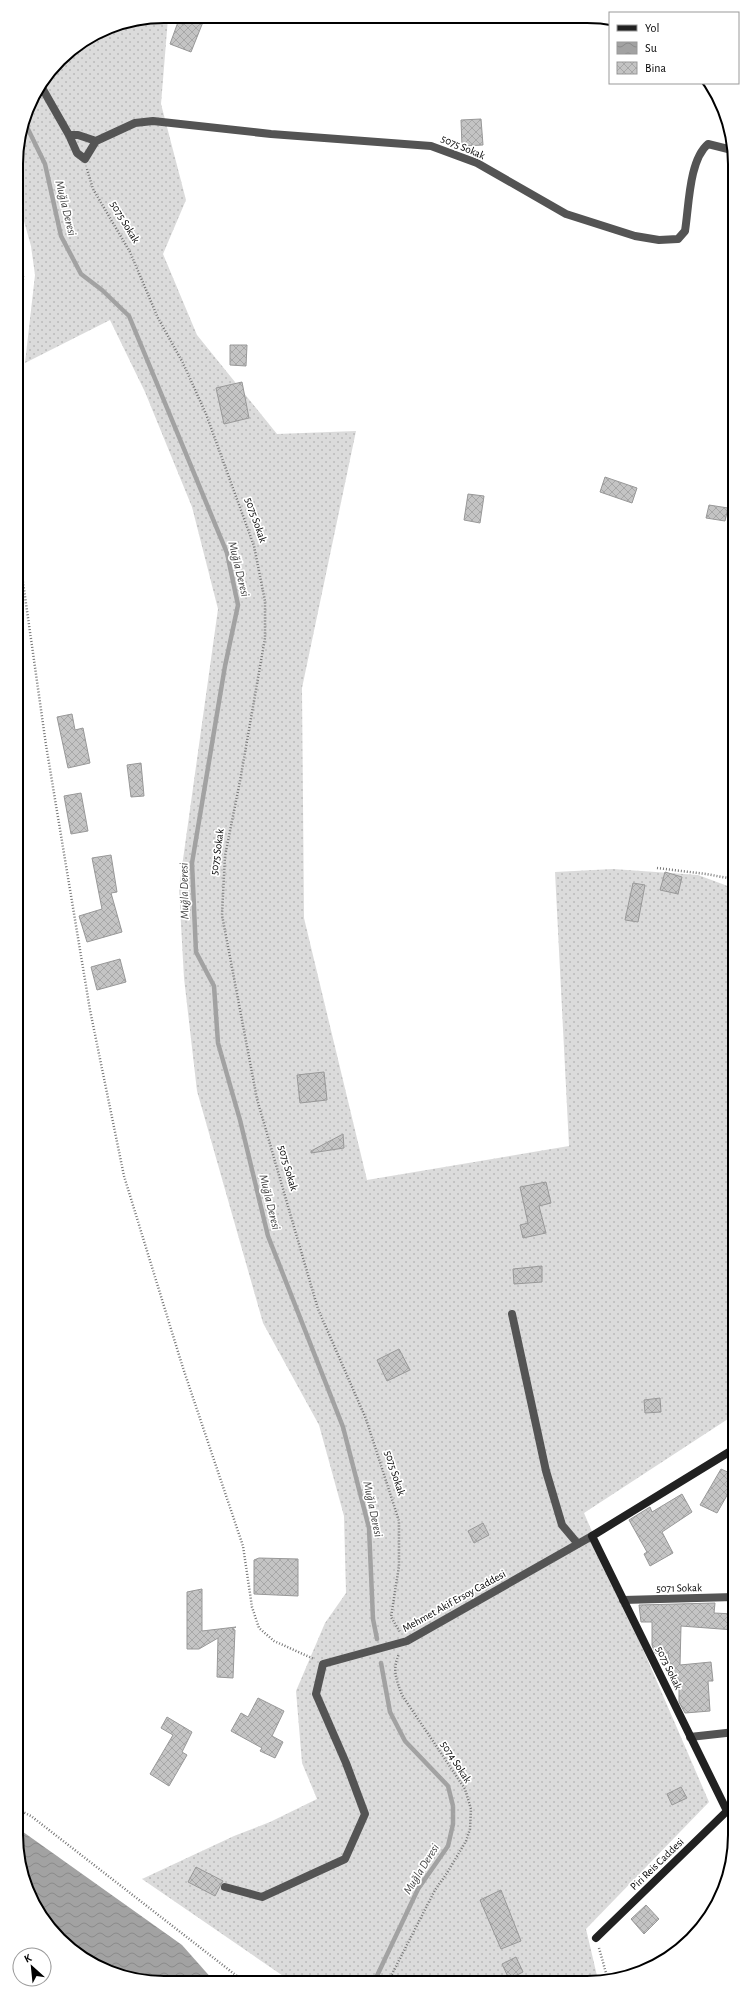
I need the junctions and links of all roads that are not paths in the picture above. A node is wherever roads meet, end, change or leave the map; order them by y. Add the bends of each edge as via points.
1 (44, 91) edge
2 (69, 135) junction
3 (96, 141) junction
4 (727, 149) edge
5 (512, 1314) dead end
6 (728, 1453) edge
7 (592, 1536) junction
8 (578, 1544) junction
9 (728, 1597) edge
10 (623, 1600) junction
11 (728, 1733) edge
12 (690, 1737) junction
13 (728, 1807) edge
14 (728, 1815) edge
15 (225, 1887) dead end
16 (596, 1938) road end

1 - 2 street
2 - 3 street
2 - 3 street via 77,153 85,159
3 - 4 street, 5075 Sokak via 135,124 153,121 271,134 431,146 477,163 566,214 635,236 659,240 678,239 685,231 696,160 702,150 708,144
5 - 8 street via 546,1471 562,1525
6 - 7 street, Mehmet Akif Ersoy Caddesi
7 - 8 street, Mehmet Akif Ersoy Caddesi
7 - 10 street, 5073 Sokak
8 - 15 street, Mehmet Akif Ersoy Caddesi via 407,1641 323,1664 316,1694 365,1814 345,1859 262,1897
9 - 10 street, 5071 Sokak
10 - 12 street, 5073 Sokak
11 - 12 street
12 - 13 street, 5073 Sokak
14 - 16 street, Piri Reis Caddesi

